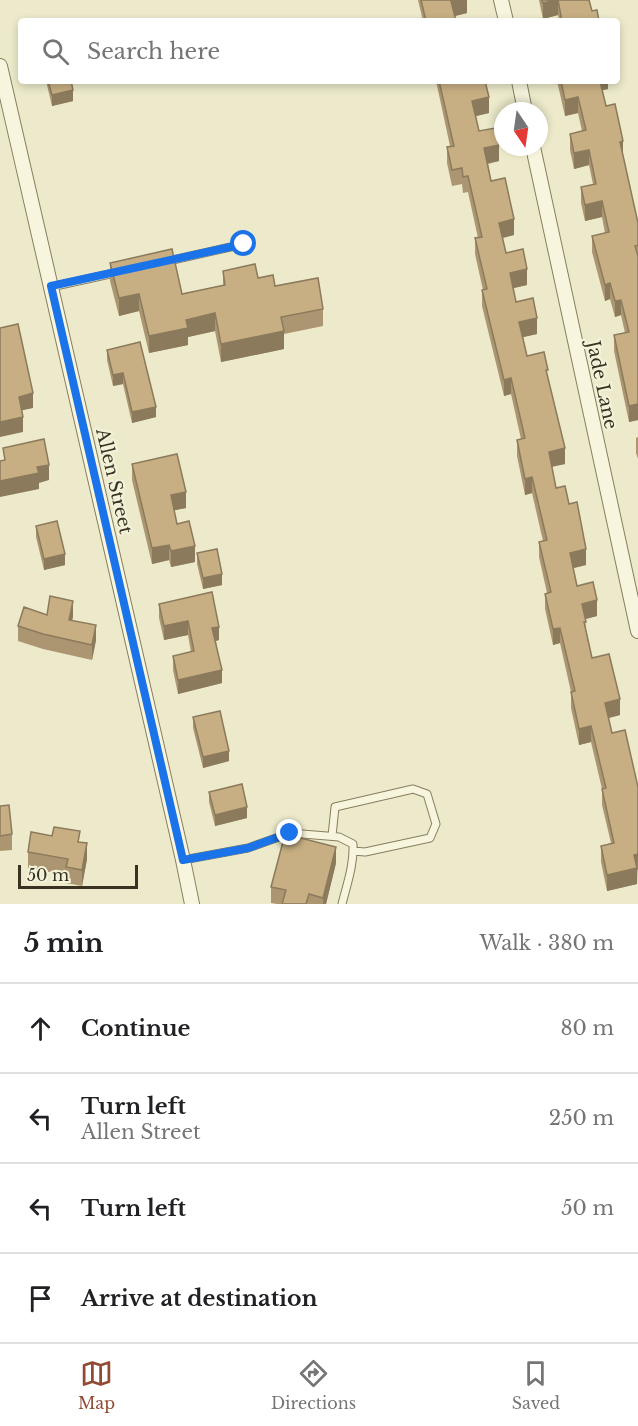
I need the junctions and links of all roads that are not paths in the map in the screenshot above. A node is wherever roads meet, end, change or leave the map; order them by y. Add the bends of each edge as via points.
1 (501, 0) edge
2 (505, 18) edge
3 (0, 66) edge
4 (520, 84) edge
5 (523, 102) edge
6 (535, 156) edge
7 (244, 244) dead end
8 (165, 262) edge
9 (130, 269) edge
10 (51, 286) junction
11 (638, 631) edge
12 (332, 836) junction
13 (353, 851) junction
14 (183, 860) junction
15 (192, 904) edge
16 (342, 904) edge

1 - 2 street
3 - 10 street, Allen Street
4 - 5 street
6 - 11 street, Jade Lane
7 - 8 lane
9 - 10 lane
10 - 14 street, Allen Street
12 - 13 lane via 353,844
12 - 13 lane via 335,807 413,789 427,794 436,824 430,838
12 - 14 lane via 290,833 248,848
13 - 16 lane
14 - 15 street, Allen Street

